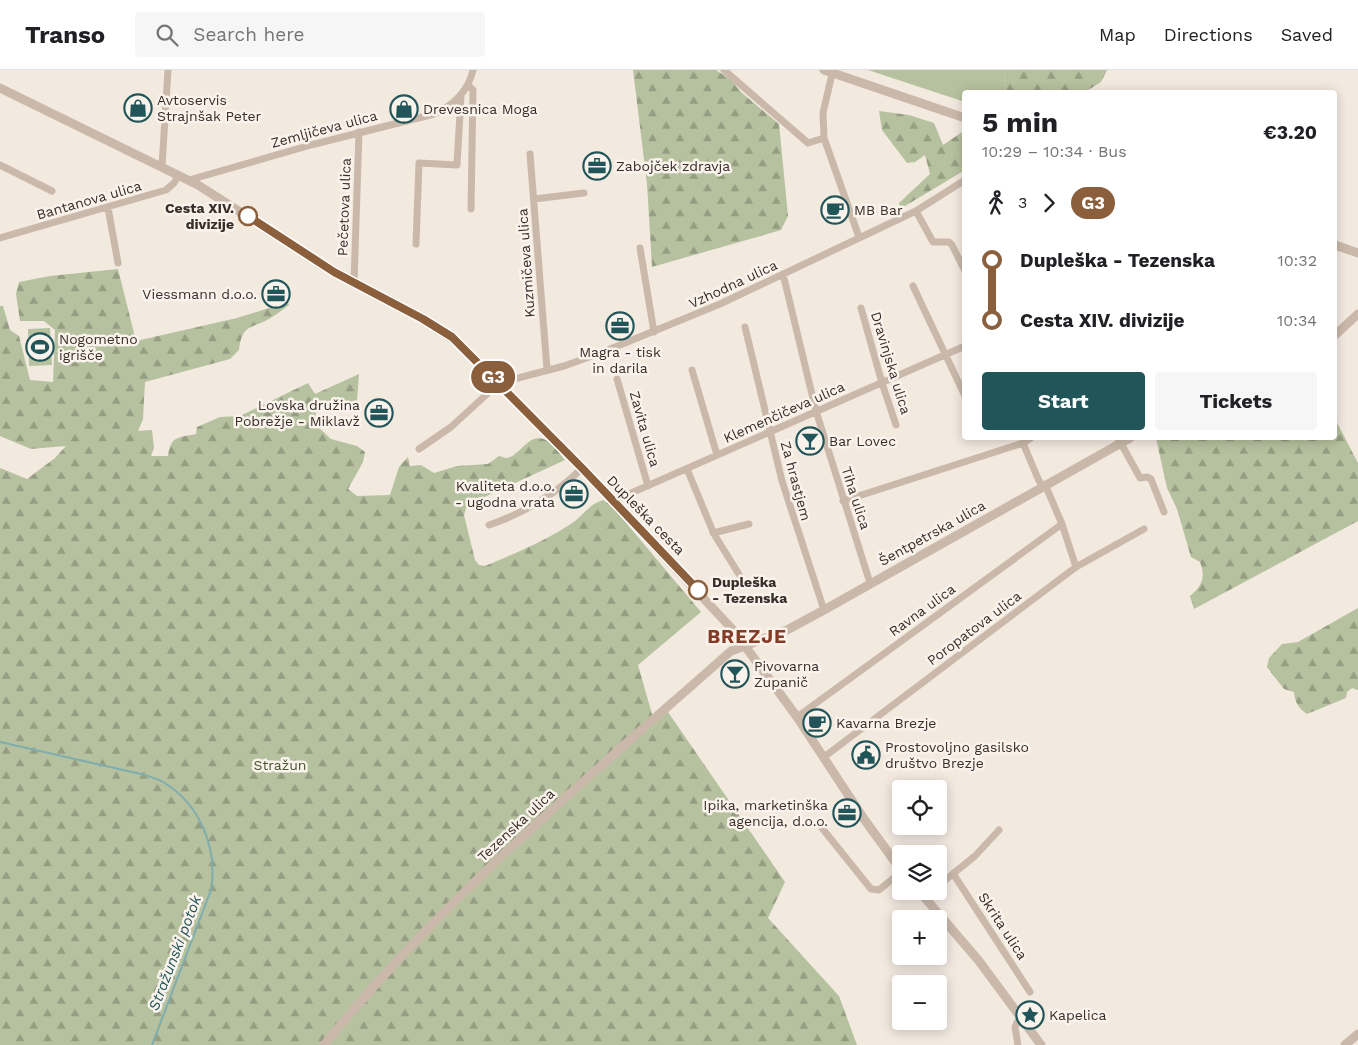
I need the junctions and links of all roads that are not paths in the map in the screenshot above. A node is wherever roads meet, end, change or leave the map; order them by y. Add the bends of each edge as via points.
1 (168, 70) edge
2 (473, 70) edge
3 (724, 70) edge
4 (830, 71) edge
5 (468, 85) junction
6 (0, 88) edge
7 (461, 96) junction
8 (962, 117) edge
9 (359, 132) junction
10 (824, 138) junction
11 (530, 154) dead end
12 (0, 165) edge
13 (162, 166) junction
14 (179, 175) junction
15 (189, 180) junction
16 (962, 182) edge
17 (52, 191) dead end
18 (584, 193) dead end
19 (534, 199) junction
20 (108, 208) junction
21 (471, 209) dead end
22 (916, 211) junction
23 (859, 237) junction
24 (0, 238) edge
25 (416, 244) dead end
26 (1337, 246) edge
27 (640, 248) dead end
28 (1358, 253) edge
29 (118, 263) dead end
30 (962, 265) edge
31 (783, 274) junction
32 (354, 283) junction
33 (913, 286) dead end
34 (861, 308) dead end
35 (1358, 314) edge
36 (745, 327) dead end
37 (654, 332) junction
38 (1337, 333) edge
39 (962, 347) edge
40 (946, 355) junction
41 (547, 369) junction
42 (692, 370) dead end
43 (617, 379) dead end
44 (499, 382) junction
45 (882, 384) junction
46 (962, 390) edge
47 (816, 411) junction
48 (896, 425) dead end
49 (770, 431) junction
50 (1027, 440) edge
51 (1119, 440) edge
52 (1022, 443) junction
53 (419, 449) dead end
54 (717, 455) junction
55 (582, 468) junction
56 (687, 469) junction
57 (1044, 485) junction
58 (648, 486) junction
59 (613, 501) junction
60 (843, 501) junction
61 (1164, 512) dead end
62 (749, 524) dead end
63 (1062, 524) junction
64 (489, 525) dead end
65 (1144, 529) dead end
66 (713, 533) junction
67 (1076, 567) junction
68 (740, 576) dead end
69 (870, 583) junction
70 (824, 610) junction
71 (744, 645) junction
72 (797, 717) junction
73 (824, 757) junction
74 (822, 828) dead end
75 (999, 830) dead end
76 (892, 859) edge
77 (954, 875) junction
78 (892, 879) edge
79 (947, 880) edge
80 (930, 900) edge
81 (1030, 992) dead end
82 (1020, 1016) junction
83 (1358, 1034) edge
84 (324, 1045) edge
85 (1018, 1045) edge
86 (1041, 1045) edge
87 (1346, 1045) edge

1 - 13 street
2 - 5 street, Zemljičeva ulica
3 - 10 street via 808,142
4 - 8 street
4 - 10 street via 823,113
5 - 7 street, Zemljičeva ulica
5 - 21 street via 473,90
6 - 13 street
7 - 9 street, Zemljičeva ulica via 434,114
7 - 25 street, Zemljičeva ulica via 457,165 419,163
9 - 15 street, Zemljičeva ulica
9 - 32 street, Pečetova ulica
10 - 23 street
11 - 19 street, Kuzmičeva ulica
12 - 17 street
13 - 14 street
14 - 15 street
14 - 20 street, Bantanova ulica via 166,190
15 - 32 street
16 - 22 street, Vzhodna ulica
18 - 19 street
19 - 41 street, Kuzmičeva ulica
20 - 24 street, Bantanova ulica
20 - 29 street
22 - 23 street, Vzhodna ulica
22 - 30 street via 929,238 933,242 949,242
23 - 31 street, Vzhodna ulica
26 - 28 street
27 - 37 street
31 - 37 street, Vzhodna ulica
31 - 47 street, Tiha ulica
32 - 44 street via 441,330
33 - 40 street
34 - 45 street, Dravinjska ulica
35 - 38 street
36 - 49 street, Za hrastjem
37 - 41 street, Vzhodna ulica via 596,355
39 - 40 street, Klemenčičeva ulica
40 - 45 street, Klemenčičeva ulica
40 - 46 street
41 - 44 street, Vzhodna ulica
42 - 54 street
43 - 58 street, Zavita ulica
44 - 53 street via 451,427
44 - 55 street, Dupleška cesta
45 - 47 street, Klemenčičeva ulica
45 - 48 street, Dravinjska ulica
47 - 49 street, Klemenčičeva ulica
47 - 60 street, Tiha ulica
49 - 54 street, Klemenčičeva ulica
49 - 70 street, Za hrastjem via 794,523
50 - 52 street
51 - 57 street, Šentpetrska ulica
51 - 61 street via 1138,476 1151,479
52 - 57 street via 1039,481
52 - 60 street
54 - 56 street, Klemenčičeva ulica
55 - 59 street, Dupleška cesta
55 - 64 street via 543,498
56 - 58 street, Klemenčičeva ulica
56 - 66 street
57 - 63 street
57 - 69 street, Šentpetrska ulica
58 - 59 street, Klemenčičeva ulica
59 - 71 street, Dupleška cesta
60 - 69 street, Tiha ulica
62 - 66 street
63 - 67 street
63 - 72 street, Ravna ulica
65 - 67 street, Poropatova ulica
66 - 68 street
67 - 73 street, Poropatova ulica
69 - 70 street, Šentpetrska ulica
70 - 71 street, Šentpetrska ulica via 787,630
71 - 72 street, Dupleška cesta
71 - 84 street, Tezenska ulica via 731,651 673,701 450,905 360,1000
72 - 73 street, Dupleška cesta
73 - 76 street, Dupleška cesta
74 - 78 street, Dupleška cesta via 871,889 879,890
75 - 77 street
77 - 79 street
77 - 81 street, Skrita ulica
80 - 82 street
82 - 85 street via 1015,1028
82 - 86 street
83 - 87 street

